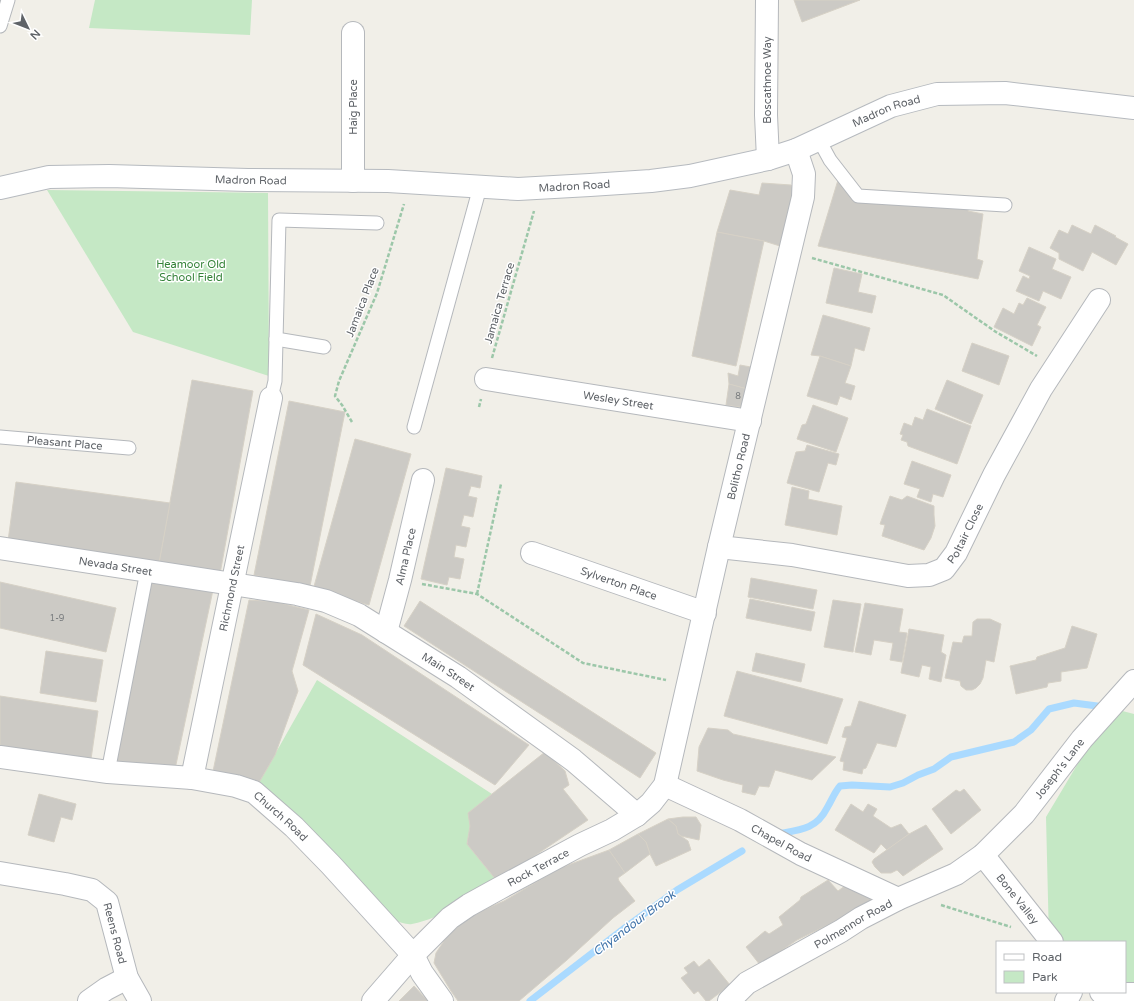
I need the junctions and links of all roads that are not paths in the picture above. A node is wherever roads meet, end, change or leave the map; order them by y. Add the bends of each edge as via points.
1 (8, 0) edge
2 (767, 0) edge
3 (0, 26) edge
4 (353, 32) dead end
5 (1134, 108) edge
6 (818, 138) junction
7 (796, 150) junction
8 (768, 159) junction
9 (353, 181) junction
10 (480, 187) junction
11 (0, 188) edge
12 (1005, 205) dead end
13 (377, 223) dead end
14 (1099, 300) dead end
15 (276, 339) junction
16 (324, 347) dead end
17 (486, 380) road end
18 (271, 398) joint
19 (750, 421) junction
20 (414, 427) dead end
21 (0, 437) edge
22 (129, 448) dead end
23 (423, 480) dead end
24 (719, 547) junction
25 (0, 548) edge
26 (532, 553) dead end
27 (147, 571) junction
28 (232, 584) junction
29 (705, 613) junction
30 (386, 632) junction
31 (1134, 682) edge
32 (0, 757) edge
33 (108, 772) junction
34 (192, 778) junction
35 (665, 785) junction
36 (637, 815) junction
37 (984, 855) junction
38 (0, 873) edge
39 (898, 899) junction
40 (1051, 941) edge
41 (413, 955) junction
42 (127, 978) junction
43 (1102, 993) edge
44 (1134, 994) edge
45 (89, 1001) edge
46 (140, 1001) edge
47 (373, 1001) edge
48 (442, 1001) edge
49 (728, 1001) edge

1 - 3 lane
2 - 8 street, Boscathnoe Way
4 - 9 street, Haig Place
5 - 6 street, Madron Road via 1005,93 937,94 891,106
6 - 7 street, Madron Road
6 - 12 lane via 830,160 858,196
7 - 8 street, Madron Road
7 - 19 street, Bolitho Road via 804,174 803,197
8 - 10 street, Madron Road via 690,176 651,181 518,189
9 - 10 street, Madron Road
9 - 11 street, Madron Road via 49,177
10 - 20 lane
13 - 15 lane via 279,220
14 - 24 street, Poltair Close via 1041,389 994,475 956,553 944,569 929,575 908,576 792,555
15 - 16 lane
15 - 18 lane via 275,381
17 - 19 street, Wesley Street
18 - 28 street, Richmond Street
19 - 24 street, Bolitho Road
21 - 22 lane, Pleasant Place
23 - 30 street, Alma Place
24 - 29 street, Bolitho Road
25 - 27 street, Nevada Street
26 - 29 street, Sylverton Place
27 - 28 street, Nevada Street
27 - 33 lane
28 - 30 street, Main Street via 326,601 359,615
28 - 34 street, Richmond Street
29 - 35 street, Bolitho Road
30 - 36 street, Main Street via 458,677 573,760
31 - 37 street, Joseph's Lane via 1082,739 1024,814
32 - 33 street, Church Road
33 - 34 street, Church Road
34 - 41 street, Church Road via 254,792 294,827
35 - 36 street, Rock Terrace via 651,803
35 - 39 street, Chapel Road via 740,820 801,854
36 - 41 street, Rock Terrace via 469,905 450,918
37 - 39 street, Polmennor Road via 956,874
37 - 40 street, Bone Valley
38 - 42 street, Reens Road via 92,890 107,902
39 - 49 street, Polmennor Road via 747,983
41 - 47 street, Rock Terrace
41 - 48 street, Church Road
42 - 45 street
42 - 46 street, Reens Road
43 - 44 street

